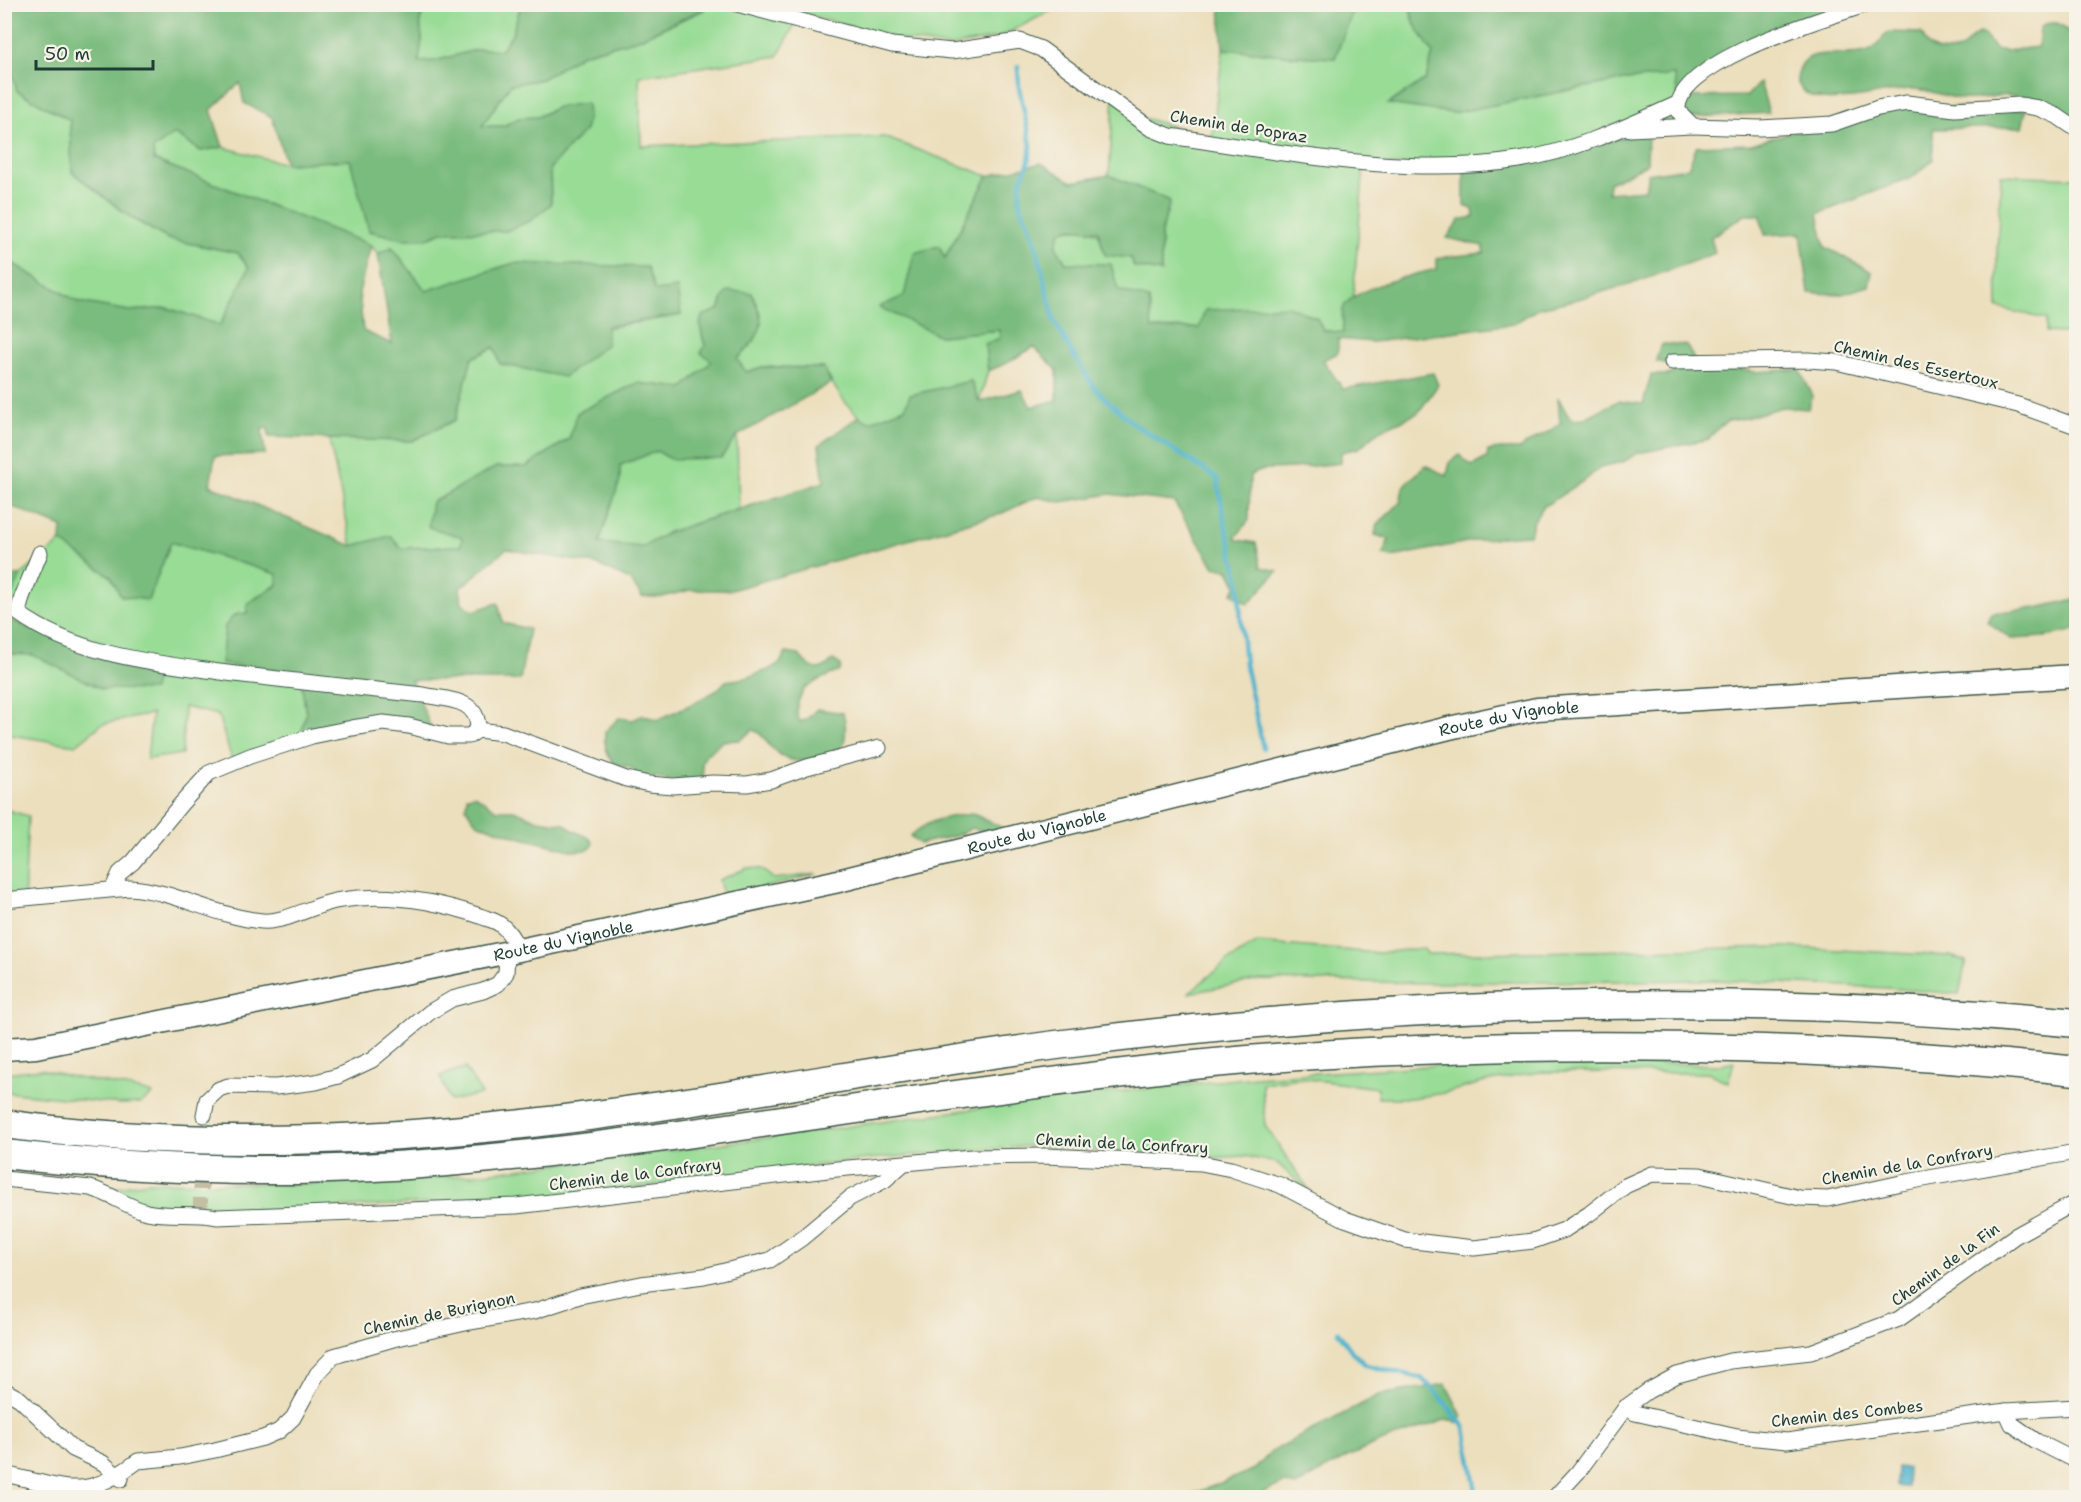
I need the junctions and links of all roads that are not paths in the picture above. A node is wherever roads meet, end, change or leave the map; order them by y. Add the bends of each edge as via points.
1 (736, 4) edge
2 (1868, 4) edge
3 (1677, 104) junction
4 (1693, 126) junction
5 (1621, 129) junction
6 (2076, 129) edge
7 (1672, 362) dead end
8 (2076, 426) edge
9 (40, 552) dead end
10 (2076, 676) edge
11 (478, 730) junction
12 (879, 748) dead end
13 (113, 888) junction
14 (4, 900) edge
15 (513, 951) junction
16 (2076, 1023) edge
17 (4, 1049) edge
18 (2076, 1071) edge
19 (204, 1115) tunnel mouth
20 (4, 1124) edge
21 (2076, 1152) edge
22 (4, 1154) edge
23 (903, 1164) junction
24 (4, 1179) edge
25 (2076, 1202) edge
26 (4, 1390) edge
27 (1626, 1407) junction
28 (2076, 1407) edge
29 (2006, 1411) junction
30 (2076, 1461) edge
31 (4, 1474) edge
32 (121, 1479) junction
33 (1554, 1497) edge

1 - 5 street, Chemin de Popraz via 891,45 952,51 1020,41 1041,49 1149,128 1170,136 1322,158 1443,166 1518,160
2 - 3 street via 1757,43 1690,82
3 - 4 street via 1681,116
3 - 5 street, Chemin de Popraz
4 - 5 street, Chemin de Popraz
4 - 6 street, Chemin de Popraz via 1832,124 1878,108 1907,104 1955,109 2020,105 2057,116
7 - 8 street, Chemin des Essertoux via 1836,362 2018,405
9 - 11 street via 18,613 63,638 171,666 457,702 474,711
10 - 15 street, Route du Vignoble via 1537,709 834,882
11 - 12 street via 503,734 626,778 673,786 771,780
11 - 13 street via 469,736 448,736 409,726 373,724 312,736 209,773 120,873
13 - 14 street
13 - 15 street via 147,889 217,912 265,921 341,900 432,902 499,923 510,934
15 - 17 street, Route du Vignoble via 36,1047
15 - 19 street via 498,984 452,999 430,1012 372,1060 316,1082 276,1087 228,1086 207,1100
16 - 20 highway via 1803,1005 1635,1003 1477,1007 1161,1032 583,1117 406,1135 212,1141
18 - 22 highway via 1801,1049 1576,1046 1394,1051 1162,1068 606,1145 449,1161 300,1170 217,1170
21 - 23 street, Chemin de la Confrary via 1828,1199 1800,1198 1700,1175 1652,1174 1625,1185 1564,1230 1533,1241 1474,1248 1405,1240 1345,1219 1280,1185 1231,1168 1201,1163 1046,1156 972,1157
23 - 24 street, Chemin de la Confrary via 516,1206 217,1216 144,1211 90,1188
23 - 32 street, Chemin de Burignon via 885,1180 850,1198 770,1260 704,1276 580,1296 535,1311 393,1339 334,1356 316,1374 293,1418 279,1431 215,1450 138,1461
25 - 27 street, Chemin de la Fin via 2015,1236 1899,1319 1811,1352 1731,1361 1677,1375
26 - 32 street via 20,1399 73,1449 103,1463
27 - 29 street, Chemin des Combes via 1635,1413 1737,1436 1787,1441
27 - 33 street, Chemin de la Fin via 1578,1472
28 - 29 street, Chemin des Combes
29 - 30 street via 2012,1424
31 - 32 street, Chemin de Burignon via 71,1495 90,1496

